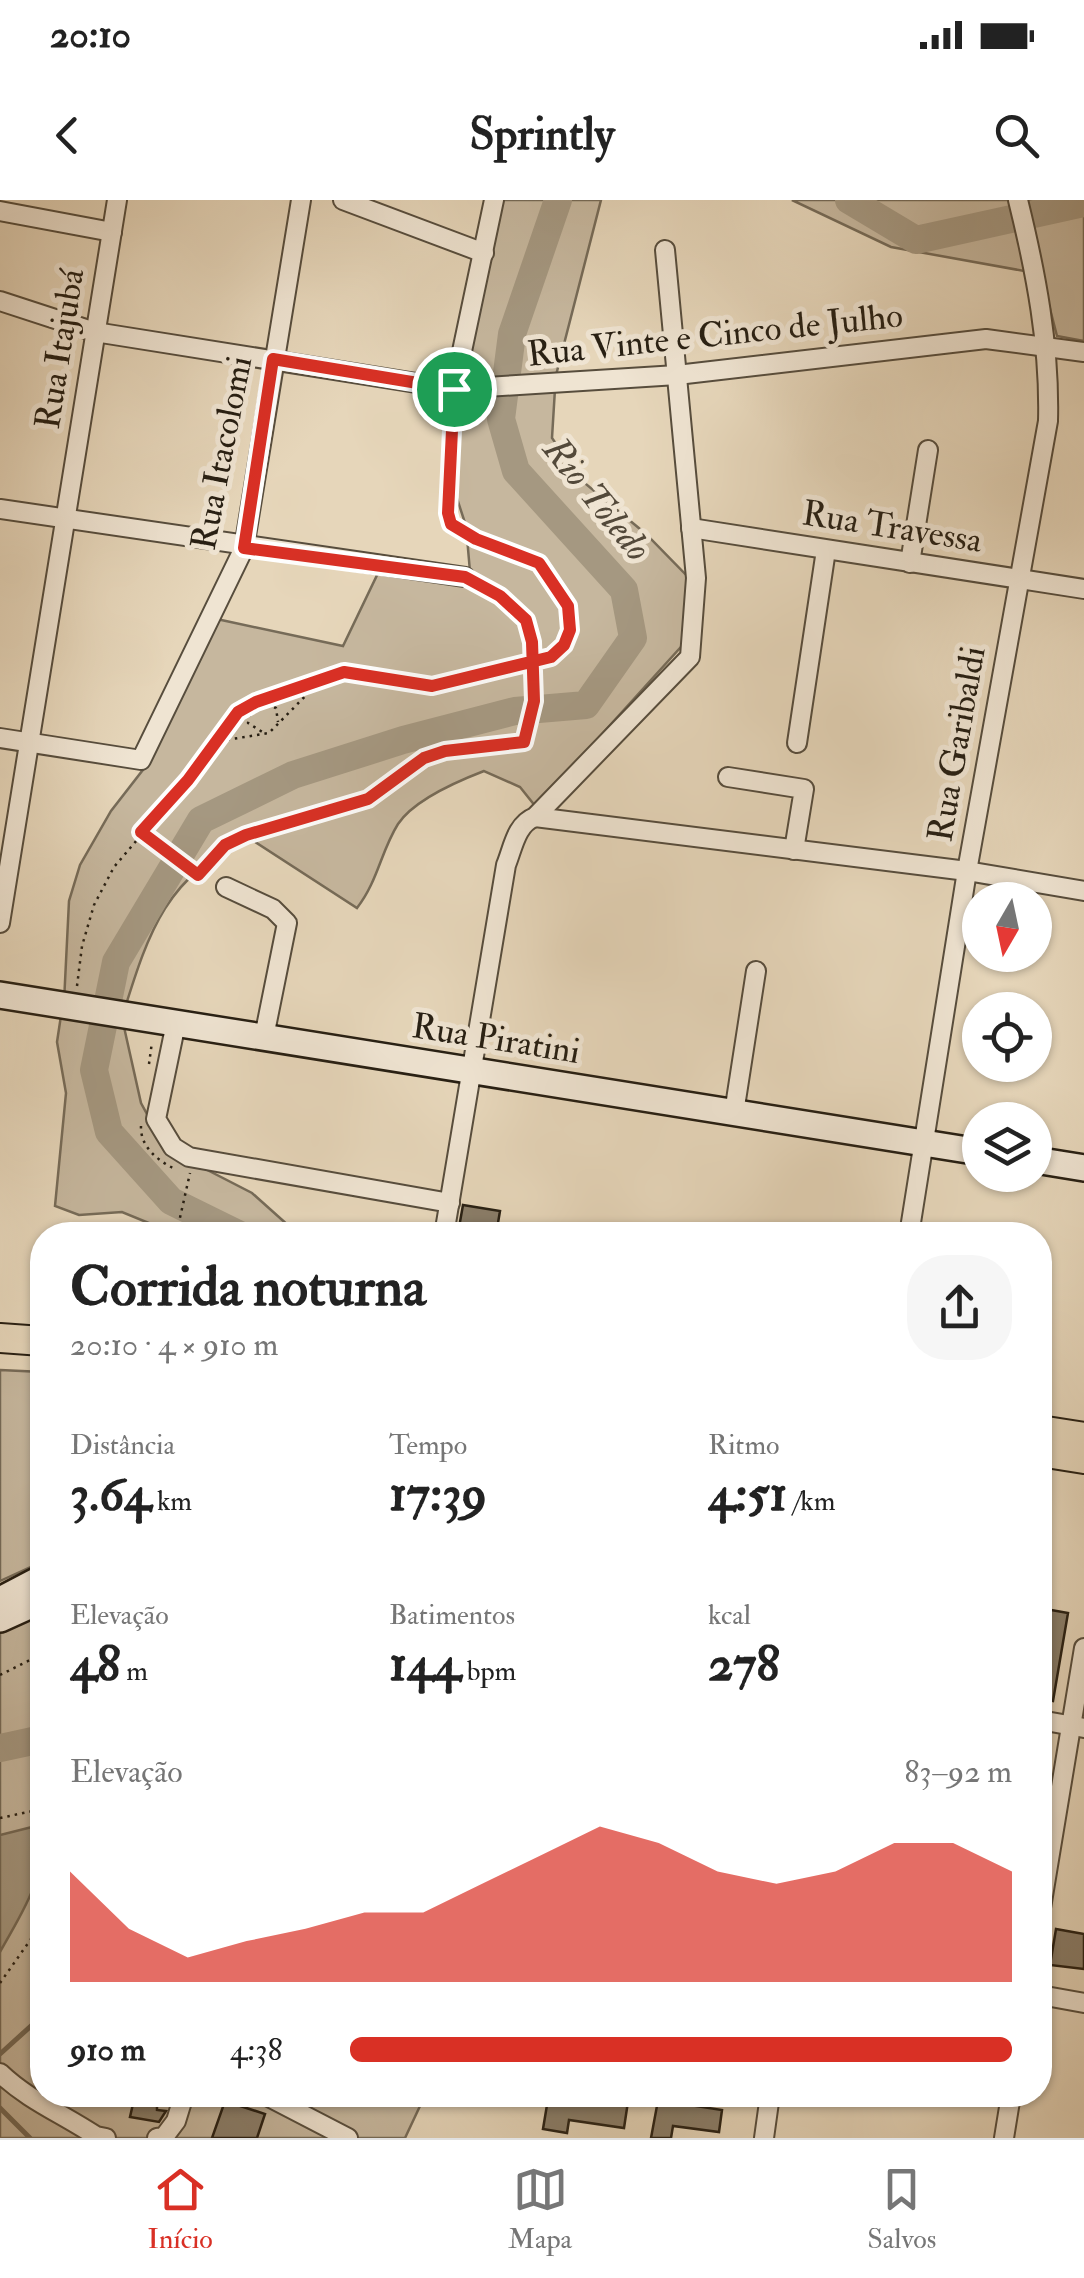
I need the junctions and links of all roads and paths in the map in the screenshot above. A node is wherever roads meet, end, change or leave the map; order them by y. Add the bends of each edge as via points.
1 (117, 200) edge
2 (301, 200) edge
3 (342, 200) edge
4 (494, 200) edge
5 (1018, 200) edge
6 (0, 210) edge
7 (112, 232) junction
8 (665, 250) dead end
9 (484, 253) junction
10 (0, 301) edge
11 (96, 332) junction
12 (1044, 346) junction
13 (1084, 352) edge
14 (273, 359) junction
15 (677, 375) junction
16 (454, 389) junction
17 (928, 450) dead end
18 (0, 509) edge
19 (66, 519) junction
20 (690, 528) junction
21 (244, 548) junction
22 (826, 550) junction
23 (910, 563) junction
24 (465, 577) joint
25 (1020, 579) junction
26 (1084, 589) edge
27 (531, 662) junction
28 (321, 680) junction
29 (256, 702) junction
30 (275, 728) junction
31 (266, 734) junction
32 (0, 738) edge
33 (218, 741) junction
34 (29, 743) junction
35 (798, 743) dead end
36 (728, 777) dead end
37 (536, 817) junction
38 (141, 832) junction
39 (794, 850) junction
40 (967, 871) junction
41 (226, 888) dead end
42 (1084, 891) edge
43 (0, 923) edge
44 (756, 971) dead end
45 (0, 995) edge
46 (69, 1006) junction
47 (176, 1023) junction
48 (264, 1037) junction
49 (472, 1070) junction
50 (734, 1113) junction
51 (925, 1143) junction
52 (962, 1149) edge
53 (1052, 1163) edge
54 (1084, 1168) edge
55 (190, 1172) dead end
56 (450, 1203) junction
57 (179, 1222) edge
58 (446, 1222) edge
59 (910, 1222) edge
60 (0, 1338) edge
61 (30, 1340) edge
62 (0, 1356) edge
63 (30, 1358) edge
64 (1052, 1432) edge
65 (1084, 1437) edge
66 (1052, 1454) edge
67 (1084, 1460) edge
68 (30, 1584) edge
69 (0, 1600) edge
70 (30, 1605) edge
71 (0, 1619) edge
72 (1084, 1648) edge
73 (30, 1660) edge
74 (0, 1675) edge
75 (1052, 1722) edge
76 (1078, 1727) edge
77 (30, 1813) edge
78 (0, 1818) edge
79 (1052, 1855) edge
80 (30, 1942) edge
81 (0, 1984) edge
82 (1052, 1997) edge
83 (1084, 2003) edge
84 (0, 2073) edge
85 (30, 2098) edge
86 (52, 2107) edge
87 (180, 2107) edge
88 (288, 2107) edge
89 (768, 2107) edge
90 (1009, 2107) edge
91 (106, 2138) edge
92 (157, 2138) edge
93 (348, 2138) edge
94 (764, 2138) edge
95 (1004, 2138) edge

1 - 7 street, Rua Itajubá
2 - 14 street, Rua Itacolomi
3 - 9 street
4 - 9 street
5 - 12 street, Rua Garibaldi
6 - 7 street
7 - 11 street, Rua Itajubá
8 - 15 street
9 - 16 street
10 - 11 street, Rua Vinte e Cinco de Julho
11 - 14 street, Rua Vinte e Cinco de Julho
11 - 19 street, Rua Itajubá
12 - 13 street, Rua Vinte e Cinco de Julho
12 - 15 street, Rua Vinte e Cinco de Julho via 986,340
12 - 25 street, Rua Garibaldi via 1048,421
14 - 16 street, Rua Vinte e Cinco de Julho
14 - 21 street, Rua Itacolomi
15 - 16 street, Rua Vinte e Cinco de Julho
15 - 20 street
16 - 27 path via 451,524 539,563 568,606 564,645
17 - 23 street
18 - 19 street
19 - 21 street
19 - 34 street, Rua Itajubá
20 - 22 street, Rua Travessa
20 - 37 street via 696,578 690,657
21 - 24 street
21 - 34 street, Rua Itacolomi via 141,760
22 - 23 street, Rua Travessa
22 - 35 street
23 - 25 street, Rua Travessa
24 - 27 path via 526,620
25 - 26 street, Rua Travessa
25 - 40 street, Rua Garibaldi
27 - 28 path via 432,686 344,672
27 - 38 path via 534,701 524,742 424,758 368,799 225,845 198,875
28 - 29 path
28 - 30 path
29 - 30 path via 276,708
29 - 31 path via 248,722
29 - 33 path via 238,712
30 - 31 path
31 - 33 path
32 - 34 street
33 - 38 path
34 - 43 street, Rua Itajubá
36 - 39 street via 804,790
37 - 39 street
37 - 49 street via 521,826 506,865
38 - 46 path via 94,904
39 - 40 street
40 - 42 street
40 - 51 street, Rua Garibaldi
41 - 48 street via 273,909 287,923
44 - 50 street
45 - 46 street, Rua Piratini
46 - 47 street, Rua Piratini
47 - 48 street, Rua Piratini
47 - 56 street via 156,1120 173,1147 189,1157
48 - 49 street, Rua Piratini
49 - 50 street, Rua Piratini
49 - 56 street
50 - 51 street, Rua Piratini
51 - 52 street, Rua Piratini
51 - 59 street, Rua Garibaldi
53 - 54 street
55 - 57 path
56 - 58 street
60 - 61 main road
62 - 63 main road
64 - 65 main road
66 - 67 main road
68 - 69 street
70 - 71 street
72 - 76 street
73 - 74 path
75 - 76 street
76 - 79 street
77 - 78 path
80 - 81 path
82 - 83 street
84 - 85 street
86 - 91 street
87 - 92 street
88 - 93 street
89 - 94 street
90 - 95 street

